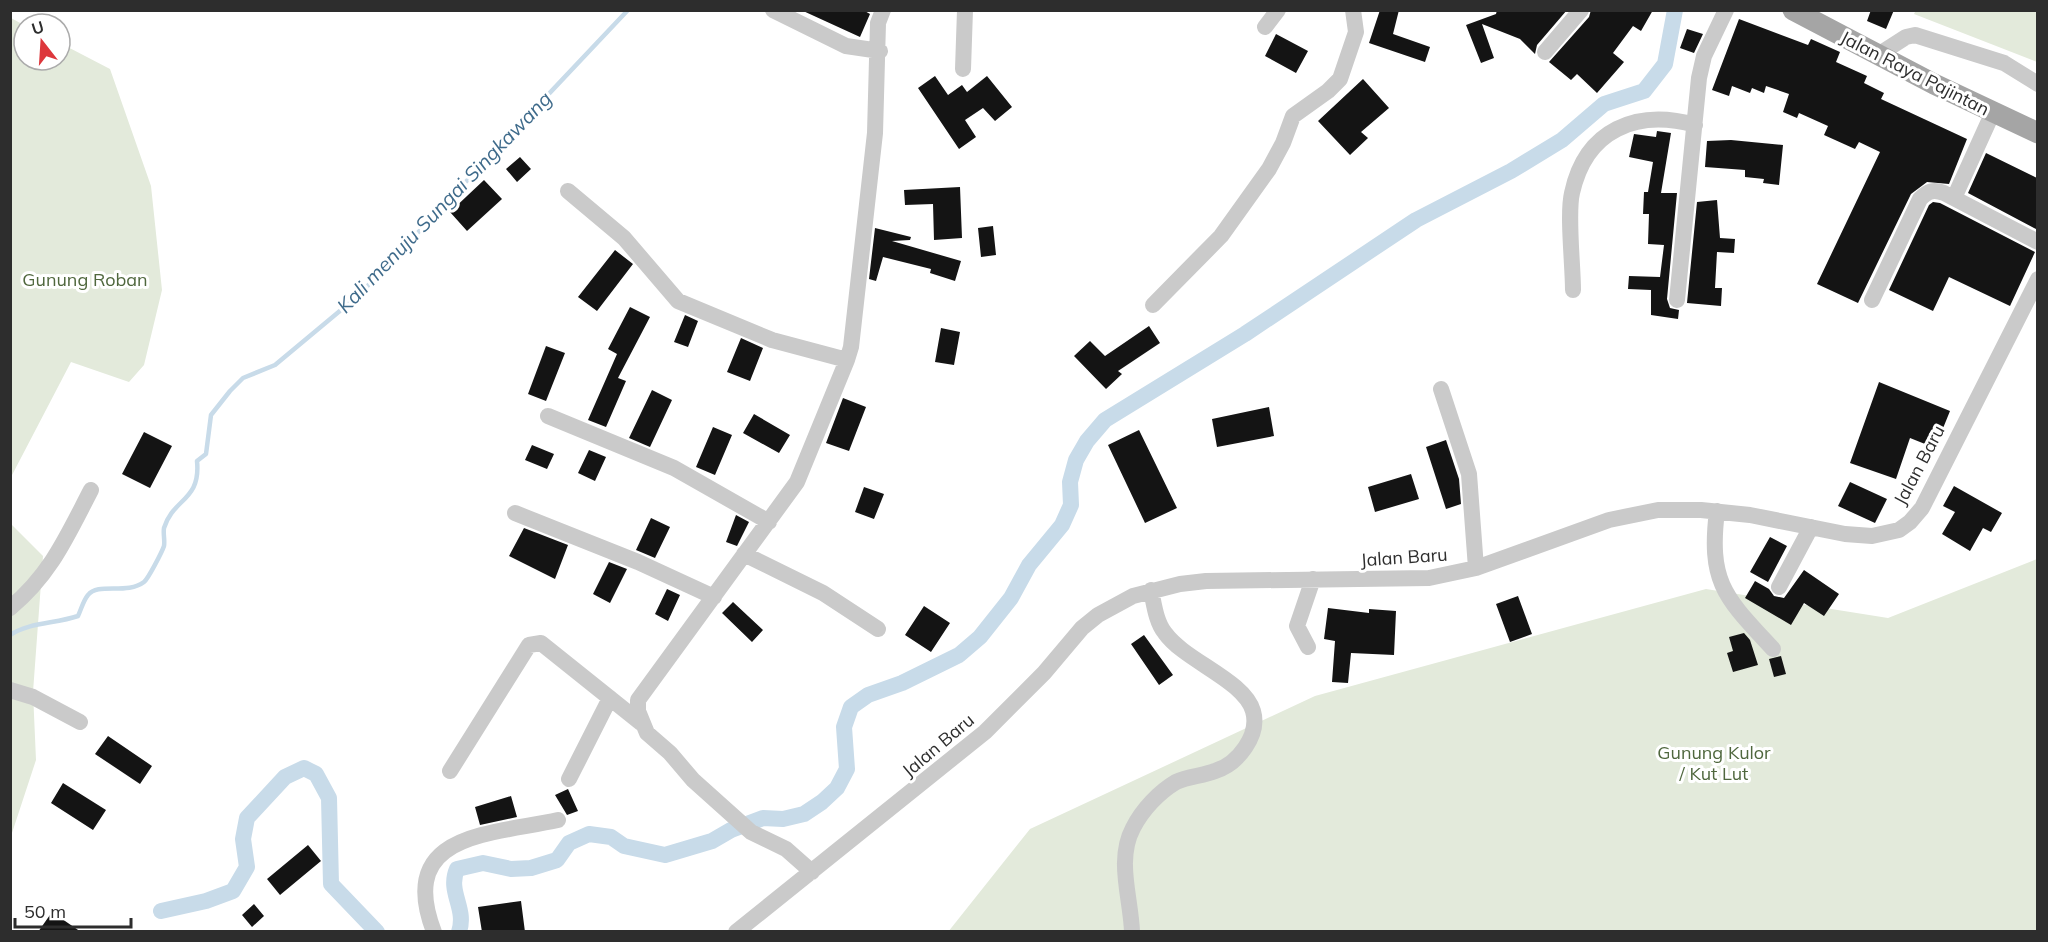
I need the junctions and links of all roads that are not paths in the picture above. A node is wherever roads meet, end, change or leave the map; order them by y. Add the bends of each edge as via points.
1 (772, 10) edge
2 (883, 10) edge
3 (965, 10) edge
4 (1278, 10) edge
5 (1353, 10) edge
6 (1581, 10) edge
7 (1726, 10) edge
8 (1793, 10) edge
9 (1265, 27) dead end
10 (879, 51) junction
11 (1545, 52) dead end
12 (1878, 55) junction
13 (963, 69) dead end
14 (2037, 84) edge
15 (1992, 112) junction
16 (1695, 125) junction
17 (2037, 133) edge
18 (568, 191) dead end
19 (1954, 198) junction
20 (2037, 242) edge
21 (2037, 279) edge
22 (1573, 290) dead end
23 (1677, 300) dead end
24 (1872, 300) dead end
25 (1153, 305) dead end
26 (847, 360) junction
27 (1441, 389) dead end
28 (548, 416) dead end
29 (91, 490) dead end
30 (1717, 511) junction
31 (515, 513) dead end
32 (769, 522) junction
33 (1811, 527) junction
34 (744, 554) junction
35 (1476, 568) junction
36 (1313, 579) junction
37 (1779, 587) dead end
38 (1151, 590) junction
39 (714, 597) junction
40 (10, 608) edge
41 (878, 629) dead end
42 (1308, 647) dead end
43 (1773, 649) dead end
44 (10, 690) edge
45 (610, 698) junction
46 (80, 722) dead end
47 (641, 723) junction
48 (450, 771) dead end
49 (568, 778) dead end
50 (558, 820) dead end
51 (812, 872) junction
52 (434, 931) edge
53 (736, 932) edge
54 (1132, 932) edge

1 - 10 street via 846,46
2 - 10 street via 878,23
3 - 13 street
4 - 9 street
5 - 25 street via 1356,32 1340,78 1293,116 1269,169 1221,236
6 - 11 street
7 - 16 street via 1704,56
8 - 12 main road, Jalan Raya Pajintan
10 - 26 street via 875,133
12 - 14 street via 1915,35 2004,63
12 - 15 main road, Jalan Raya Pajintan
15 - 17 main road, Jalan Raya Pajintan
15 - 19 street
16 - 22 street via 1659,118 1619,126 1604,136 1583,160 1571,194
16 - 23 street
18 - 26 street via 624,238 678,301 772,340
19 - 20 street
19 - 24 street via 1935,190 1920,199
21 - 33 street, Jalan Baru via 1922,508 1910,522 1885,535 1872,536
26 - 32 street via 797,482
27 - 35 street via 1469,474
28 - 32 street via 674,468
29 - 40 street via 34,588
30 - 33 street, Jalan Baru
30 - 35 street, Jalan Baru via 1658,510 1609,520
30 - 43 street via 1715,563 1728,600
31 - 39 street
32 - 34 street
33 - 37 street
34 - 39 street
34 - 41 street via 823,593
35 - 36 street, Jalan Baru via 1429,578
36 - 38 street, Jalan Baru via 1206,581
36 - 42 street via 1297,626
38 - 51 street, Jalan Baru via 1114,604 1082,628 985,732
38 - 54 street via 1164,632 1190,657 1237,690 1249,702 1254,720 1250,741 1232,761 1216,771 1178,781 1158,795 1133,829 1124,865
39 - 47 street via 638,700
44 - 46 street via 33,697
45 - 47 street
45 - 48 street via 535,642 529,645
45 - 49 street
47 - 51 street via 735,820 750,832 786,849
50 - 52 street via 464,840 443,850 430,865 424,887 426,910
51 - 53 street, Jalan Baru

